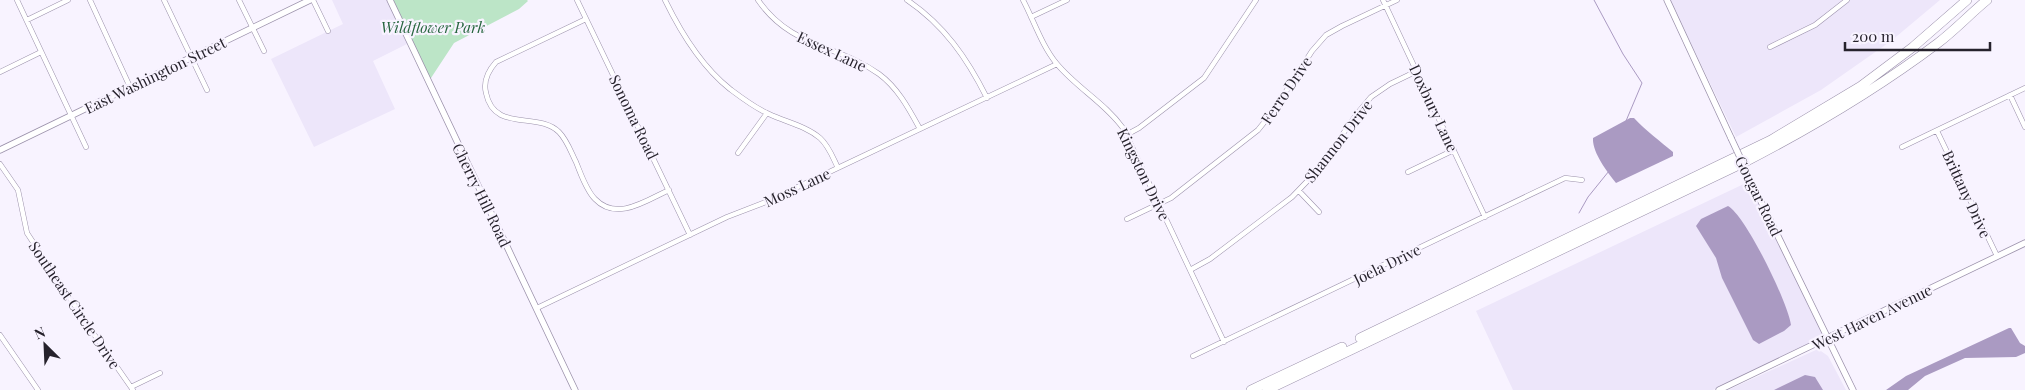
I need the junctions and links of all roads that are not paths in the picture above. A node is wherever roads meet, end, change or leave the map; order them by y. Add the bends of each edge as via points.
1 (17, 0) edge
2 (68, 0) edge
3 (90, 0) edge
4 (164, 0) edge
5 (239, 0) edge
6 (312, 0) edge
7 (390, 0) edge
8 (577, 0) edge
9 (665, 0) edge
10 (758, 0) edge
11 (907, 0) edge
12 (920, 0) edge
13 (1023, 0) edge
14 (1067, 0) edge
15 (1256, 0) edge
16 (1397, 0) edge
17 (1667, 0) edge
18 (1847, 0) edge
19 (1967, 0) edge
20 (1986, 0) edge
21 (1385, 3) edge
22 (915, 6) junction
23 (1032, 17) junction
24 (586, 19) junction
25 (27, 20) junction
26 (252, 28) junction
27 (328, 32) dead end
28 (1770, 47) dead end
29 (264, 51) dead end
30 (41, 52) junction
31 (191, 58) junction
32 (1057, 64) junction
33 (1417, 71) junction
34 (0, 72) edge
35 (130, 87) junction
36 (2025, 88) edge
37 (207, 90) dead end
38 (2010, 95) junction
39 (987, 98) junction
40 (767, 113) junction
41 (72, 116) junction
42 (2025, 126) edge
43 (920, 129) junction
44 (1937, 131) junction
45 (1126, 135) junction
46 (86, 147) dead end
47 (1902, 147) dead end
48 (0, 150) edge
49 (1454, 150) junction
50 (738, 153) dead end
51 (0, 164) edge
52 (838, 168) junction
53 (1408, 172) dead end
54 (1582, 180) dead end
55 (669, 190) junction
56 (1298, 191) junction
57 (1158, 204) junction
58 (1319, 212) dead end
59 (1485, 216) junction
60 (1127, 219) dead end
61 (690, 235) junction
62 (2025, 243) edge
63 (1997, 256) junction
64 (1190, 270) junction
65 (537, 308) junction
66 (0, 335) edge
67 (1828, 338) junction
68 (1224, 342) junction
69 (1193, 356) dead end
70 (160, 373) dead end
71 (133, 389) edge
72 (38, 390) edge
73 (575, 390) edge
74 (1251, 390) edge
75 (1267, 390) edge
76 (1719, 390) edge
77 (1853, 390) edge

1 - 25 street
2 - 25 street
3 - 35 street
4 - 31 street
5 - 26 street
6 - 26 street, East Washington Street
6 - 27 street
7 - 65 street, Cherry Hill Road
8 - 24 street, Sonoma Road
9 - 40 street via 684,36 713,73 729,88
10 - 43 street, Essex Lane via 771,16 801,38 880,75 907,104
11 - 22 street
12 - 22 street
13 - 23 street, Kingston Drive
14 - 23 street
15 - 45 street via 1204,78
16 - 21 street, Ferro Drive
17 - 67 street, Gougar Road, bridge
18 - 28 street via 1815,25
19 - 74 highway via 1861,86 1771,140
20 - 75 highway via 1897,72 1801,132 1743,163
21 - 33 street, Doxbury Lane
21 - 57 street, Ferro Drive via 1326,35 1258,130 1171,198
22 - 39 street via 939,25 960,49
23 - 32 street, Kingston Drive
24 - 55 street, Sonoma Road
24 - 55 street via 496,62 486,79 489,102 501,116 548,125 558,131 566,141 589,191 602,205 623,210
25 - 30 street
26 - 29 street
26 - 31 street, East Washington Street
30 - 34 street
30 - 41 street
31 - 35 street, East Washington Street
31 - 37 street
32 - 39 street, Moss Lane
32 - 45 street, Kingston Drive via 1108,110
33 - 49 street, Doxbury Lane
33 - 56 street, Shannon Drive via 1371,97 1324,163
35 - 41 street, East Washington Street
36 - 38 street
38 - 42 street
38 - 44 street
39 - 43 street, Moss Lane
40 - 50 street
40 - 52 street via 821,139
41 - 46 street
41 - 48 street, East Washington Street
43 - 52 street, Moss Lane
44 - 47 street
44 - 63 street, Brittany Drive
45 - 57 street, Kingston Drive
49 - 53 street
49 - 59 street, Doxbury Lane
51 - 71 street, Southeast Circle Drive via 18,190 27,233
52 - 61 street, Moss Lane
54 - 59 street, Joela Drive via 1565,178
55 - 61 street, Sonoma Road
56 - 58 street
56 - 64 street, Shannon Drive via 1223,250
57 - 60 street, Ferro Drive
57 - 64 street, Kingston Drive
59 - 68 street, Joela Drive
61 - 65 street, Moss Lane
62 - 63 street, West Haven Avenue
63 - 67 street, West Haven Avenue
64 - 68 street, Kingston Drive
65 - 73 street, Cherry Hill Road
66 - 72 street
67 - 76 street, West Haven Avenue
67 - 77 street, Gougar Road
68 - 69 street, Joela Drive
70 - 71 street

